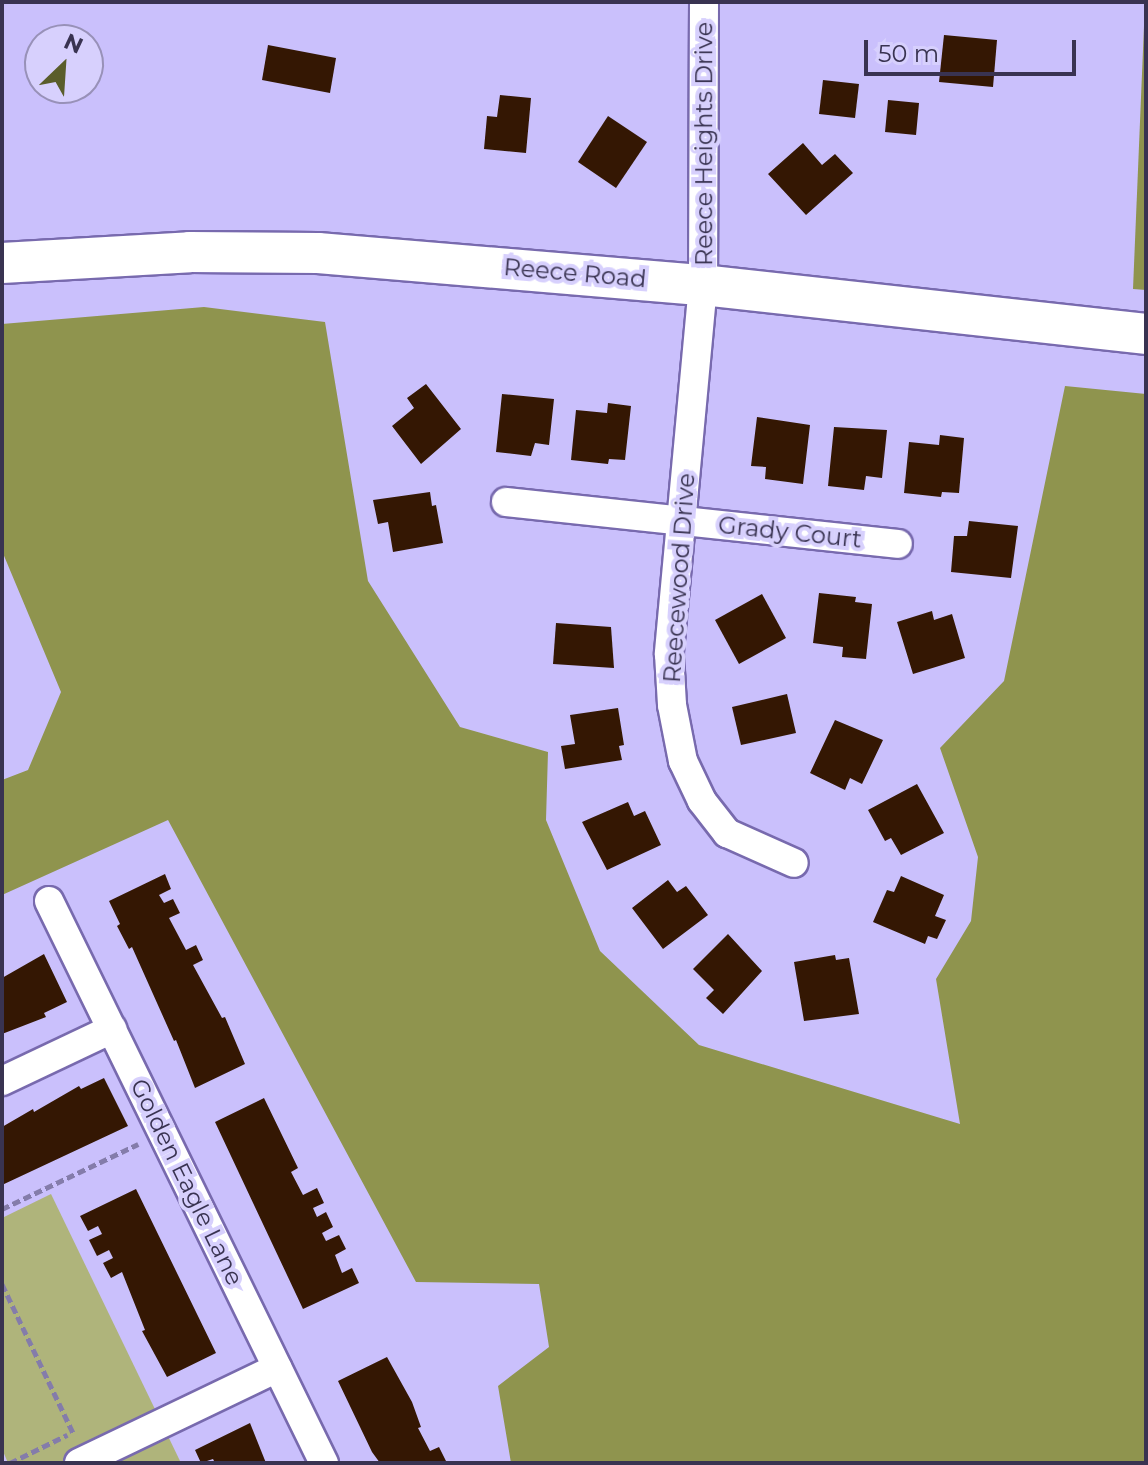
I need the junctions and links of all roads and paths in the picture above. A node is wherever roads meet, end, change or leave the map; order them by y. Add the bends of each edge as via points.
1 (704, 2) edge
2 (2, 263) edge
3 (703, 285) junction
4 (1146, 334) edge
5 (506, 502) dead end
6 (682, 521) junction
7 (898, 544) dead end
8 (794, 863) dead end
9 (49, 901) dead end
10 (112, 1029) junction
11 (2, 1081) edge
12 (150, 1139) dead end
13 (2, 1209) edge
14 (2, 1284) edge
15 (277, 1368) junction
16 (73, 1433) dead end
17 (79, 1463) edge
18 (324, 1463) edge

1 - 3 street, Reece Heights Drive
2 - 3 main road, Reece Road via 190,252 318,253
3 - 4 main road, Reece Road
3 - 6 street, Reecewood Drive
5 - 6 street, Grady Court
6 - 7 street, Grady Court
6 - 8 street, Reecewood Drive via 669,654 683,761 702,801 727,833
9 - 10 street, Golden Eagle Lane
10 - 11 street
10 - 15 street, Golden Eagle Lane
12 - 13 path
14 - 16 path
15 - 17 street
15 - 18 street, Golden Eagle Lane

